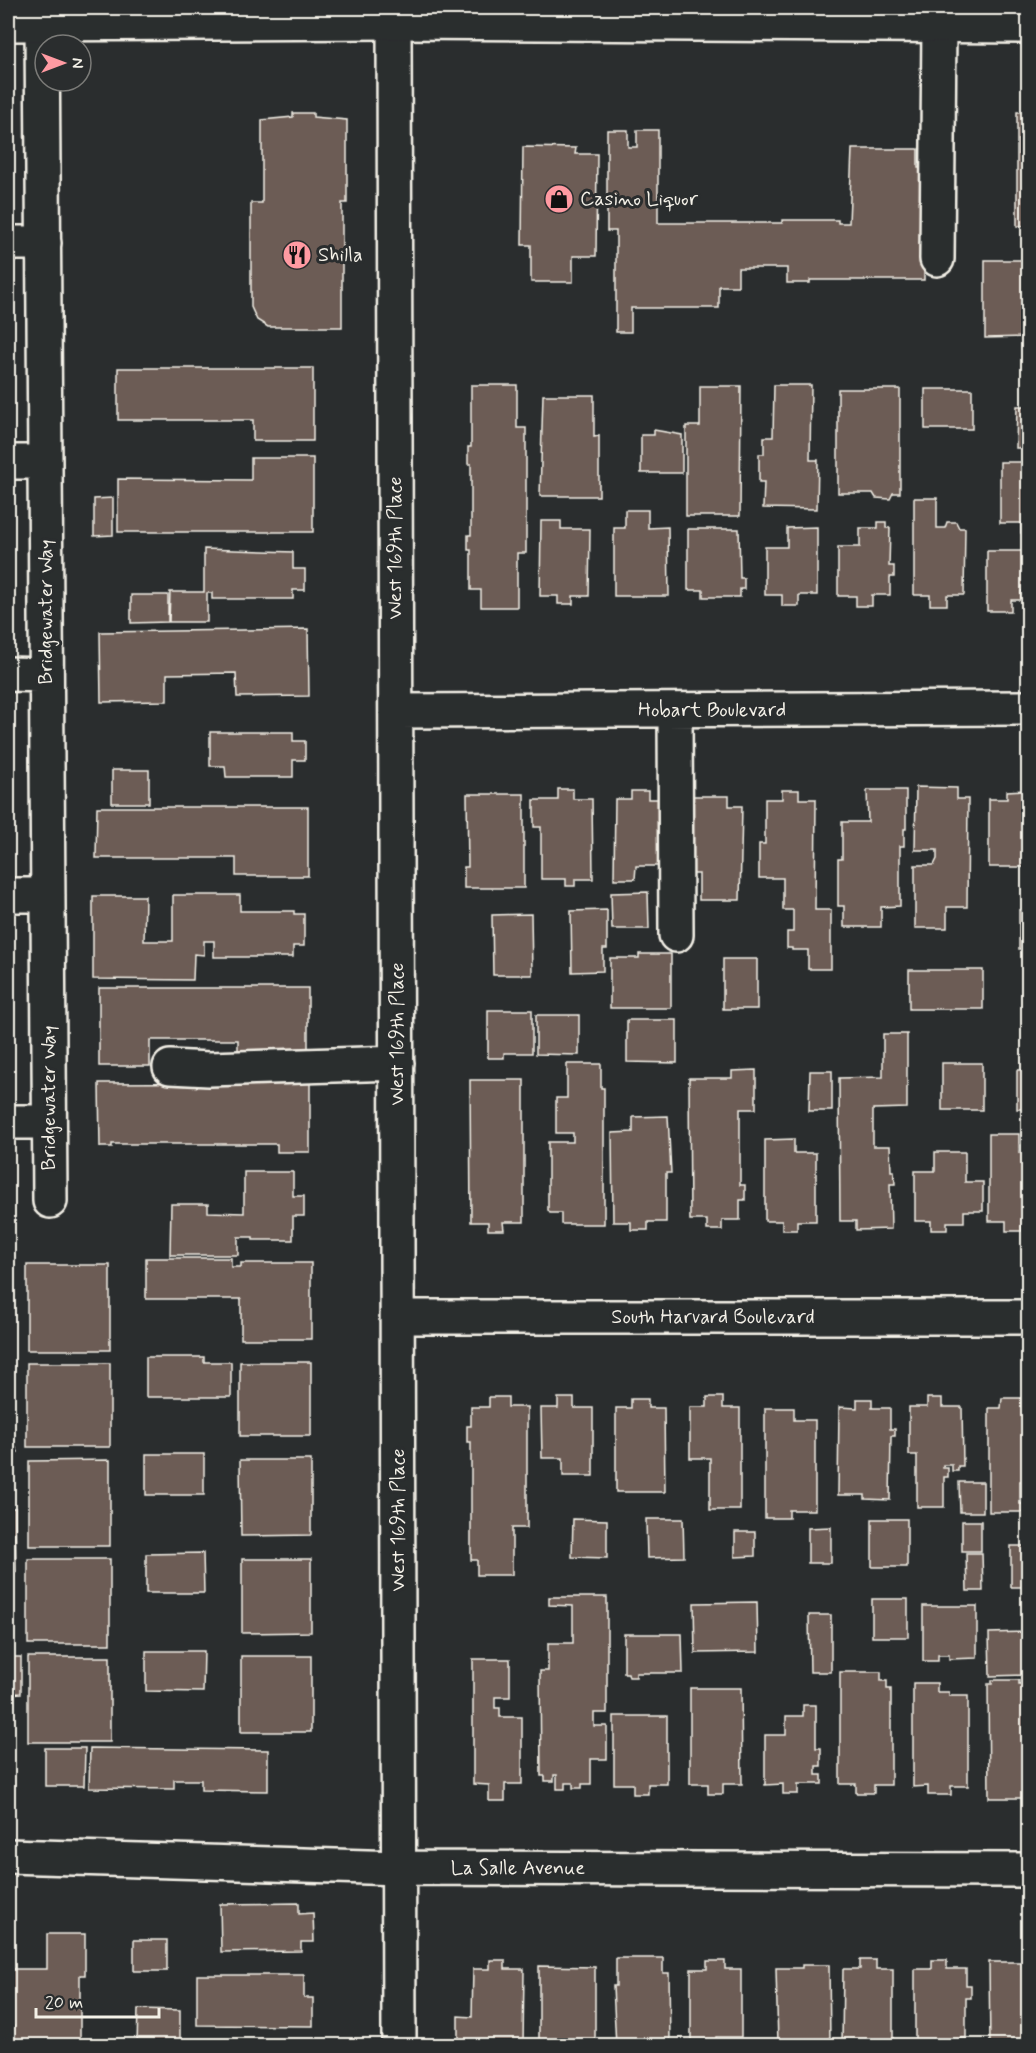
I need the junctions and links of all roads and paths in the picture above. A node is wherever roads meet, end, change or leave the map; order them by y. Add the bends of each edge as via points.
1 (543, 16) edge
2 (736, 16) edge
3 (1017, 20) edge
4 (394, 22) junction
5 (8, 24) edge
6 (42, 24) junction
7 (939, 25) junction
8 (8, 243) edge
9 (44, 243) junction
10 (937, 259) dead end
11 (8, 462) edge
12 (45, 462) junction
13 (8, 674) edge
14 (46, 675) junction
15 (1029, 708) edge
16 (396, 711) junction
17 (675, 711) junction
18 (8, 895) edge
19 (48, 895) junction
20 (676, 935) dead end
21 (397, 1063) junction
22 (170, 1067) dead end
23 (8, 1122) edge
24 (49, 1122) junction
25 (50, 1201) dead end
26 (398, 1317) junction
27 (1029, 1317) edge
28 (8, 1856) edge
29 (399, 1868) junction
30 (1029, 1869) edge
31 (399, 2046) edge

1 - 2 street
1 - 4 street
2 - 7 street
3 - 7 street
4 - 6 street
4 - 16 street, West 169th Place
5 - 6 street
6 - 9 street, Bridgewater Way
7 - 10 street
8 - 9 street
9 - 12 street, Bridgewater Way
11 - 12 street
12 - 14 street, Bridgewater Way
13 - 14 street
14 - 19 street, Bridgewater Way
15 - 17 street, Hobart Boulevard
16 - 17 street, Hobart Boulevard
16 - 21 street, West 169th Place
17 - 20 street
18 - 19 street
19 - 24 street, Bridgewater Way
21 - 22 street
21 - 26 street, West 169th Place
23 - 24 street
24 - 25 street, Bridgewater Way
26 - 27 street, South Harvard Boulevard
26 - 29 street, West 169th Place
28 - 29 street, La Salle Avenue
29 - 30 street, La Salle Avenue
29 - 31 street, West 169th Place

